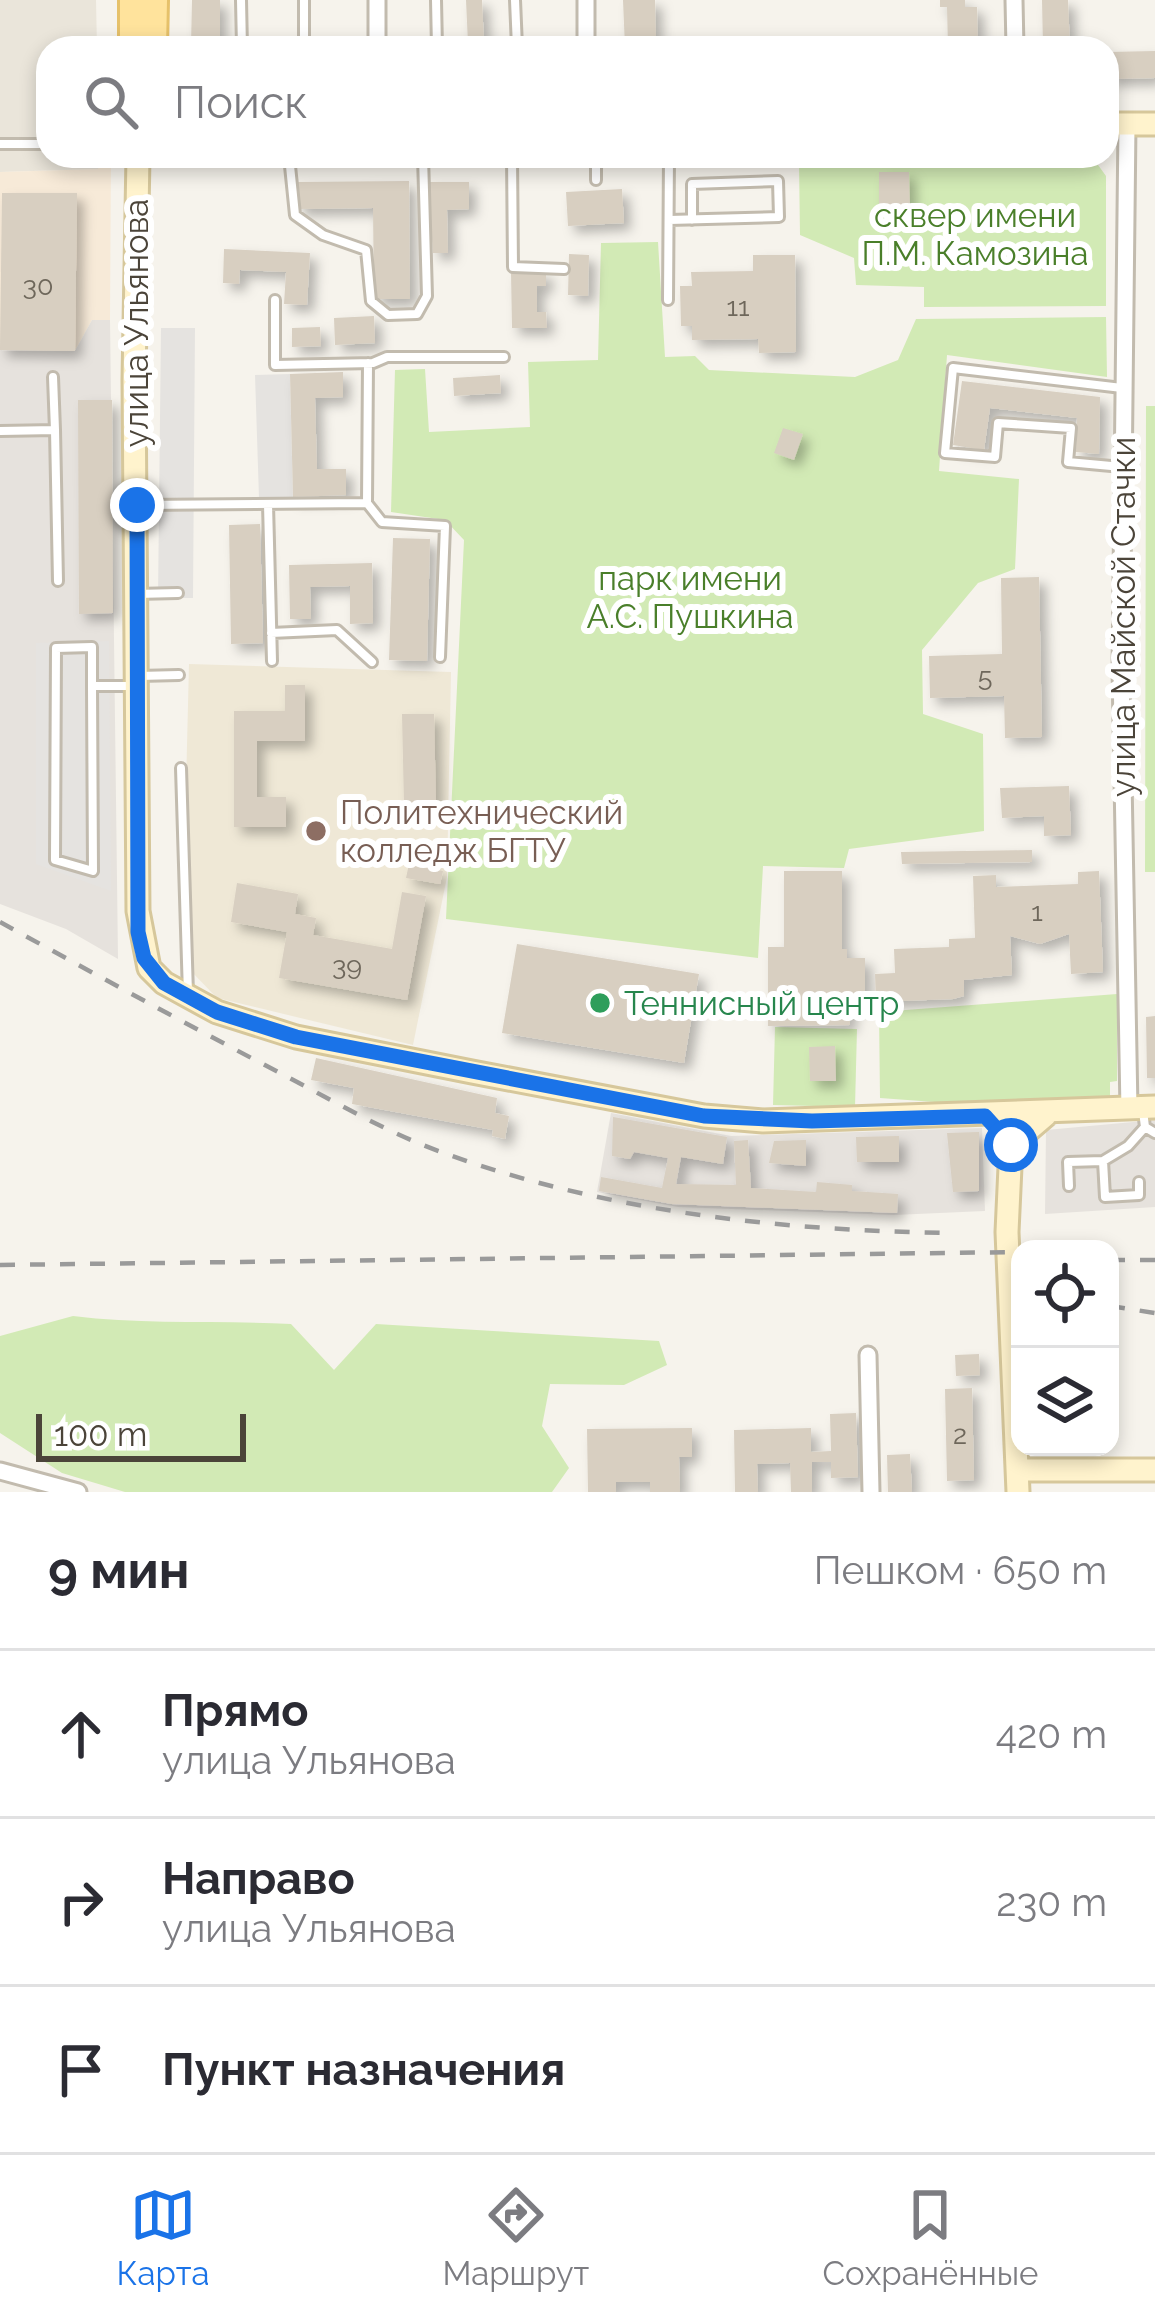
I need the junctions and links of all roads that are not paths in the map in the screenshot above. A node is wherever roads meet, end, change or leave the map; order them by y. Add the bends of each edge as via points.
1 (132, 0) edge
2 (154, 0) edge
3 (241, 0) edge
4 (304, 0) edge
5 (377, 0) edge
6 (436, 0) edge
7 (515, 0) edge
8 (586, 0) edge
9 (1014, 0) edge
10 (132, 36) edge
11 (154, 36) edge
12 (242, 36) edge
13 (304, 36) edge
14 (377, 36) edge
15 (437, 36) edge
16 (517, 36) edge
17 (586, 36) edge
18 (1015, 36) edge
19 (1119, 124) edge
20 (1155, 124) edge
21 (0, 144) edge
22 (36, 144) edge
23 (138, 168) edge
24 (290, 168) edge
25 (423, 168) edge
26 (512, 168) edge
27 (596, 168) edge
28 (669, 168) edge
29 (1118, 168) edge
30 (596, 180) dead end
31 (669, 220) junction
32 (692, 220) junction
33 (564, 268) dead end
34 (275, 300) dead end
35 (668, 300) dead end
36 (504, 357) dead end
37 (368, 363) junction
38 (53, 377) dead end
39 (1124, 389) junction
40 (55, 430) junction
41 (0, 431) edge
42 (1123, 467) junction
43 (367, 503) junction
44 (268, 504) junction
45 (137, 505) junction
46 (58, 581) dead end
47 (178, 593) dead end
48 (135, 594) junction
49 (271, 633) junction
50 (440, 657) dead end
51 (272, 661) dead end
52 (372, 662) dead end
53 (179, 676) dead end
54 (137, 681) junction
55 (92, 686) junction
56 (181, 768) dead end
57 (188, 998) junction
58 (1143, 1113) edge
59 (1046, 1115) junction
60 (985, 1116) junction
61 (1155, 1133) edge
62 (1012, 1144) junction
63 (1103, 1161) junction
64 (1138, 1182) dead end
65 (1069, 1186) dead end
66 (868, 1355) dead end
67 (1155, 1470) edge
68 (0, 1471) edge
69 (1018, 1481) edge
70 (69, 1490) edge
71 (871, 1492) edge

1 - 10 main road
2 - 11 main road
3 - 12 lane
4 - 13 lane
5 - 14 street
6 - 15 lane
7 - 16 lane
8 - 17 street
9 - 18 street
19 - 20 main road
21 - 22 lane
23 - 45 main road, улица Ульянова
24 - 25 lane via 295,215 366,250 371,301 394,316 418,314 427,296
26 - 33 lane via 513,267
27 - 30 lane
28 - 31 lane
29 - 39 street, улица Майской Стачки
31 - 32 lane
31 - 35 lane
32 - 32 lane via 779,218 778,182 692,184
34 - 37 lane via 275,365
36 - 37 lane
37 - 43 lane
38 - 40 lane
39 - 42 street, улица Майской Стачки
39 - 42 lane via 953,368 945,452 995,457 998,422 1071,428 1069,463
40 - 41 lane
40 - 46 lane
42 - 58 street, улица Майской Стачки via 1121,686
43 - 44 lane
43 - 50 lane via 382,522 445,526
44 - 45 lane
44 - 49 lane
45 - 48 main road, улица Ульянова
47 - 48 lane
48 - 54 main road, улица Ульянова
49 - 51 lane
49 - 52 lane via 337,630
53 - 54 lane
54 - 55 lane
54 - 57 main road, улица Ульянова via 140,945 149,968
55 - 55 lane via 92,647 56,648 55,860 93,871
56 - 57 lane
57 - 60 main road, улица Ульянова via 296,1037 762,1127
58 - 59 main road, улица Ульянова
58 - 61 lane
58 - 63 lane via 1128,1146
59 - 60 main road, улица Ульянова
59 - 62 main road
60 - 62 main road
62 - 69 main road via 1007,1232
63 - 64 lane via 1105,1197 1139,1196
63 - 65 lane via 1068,1162
66 - 71 street
67 - 69 main road
68 - 70 street

